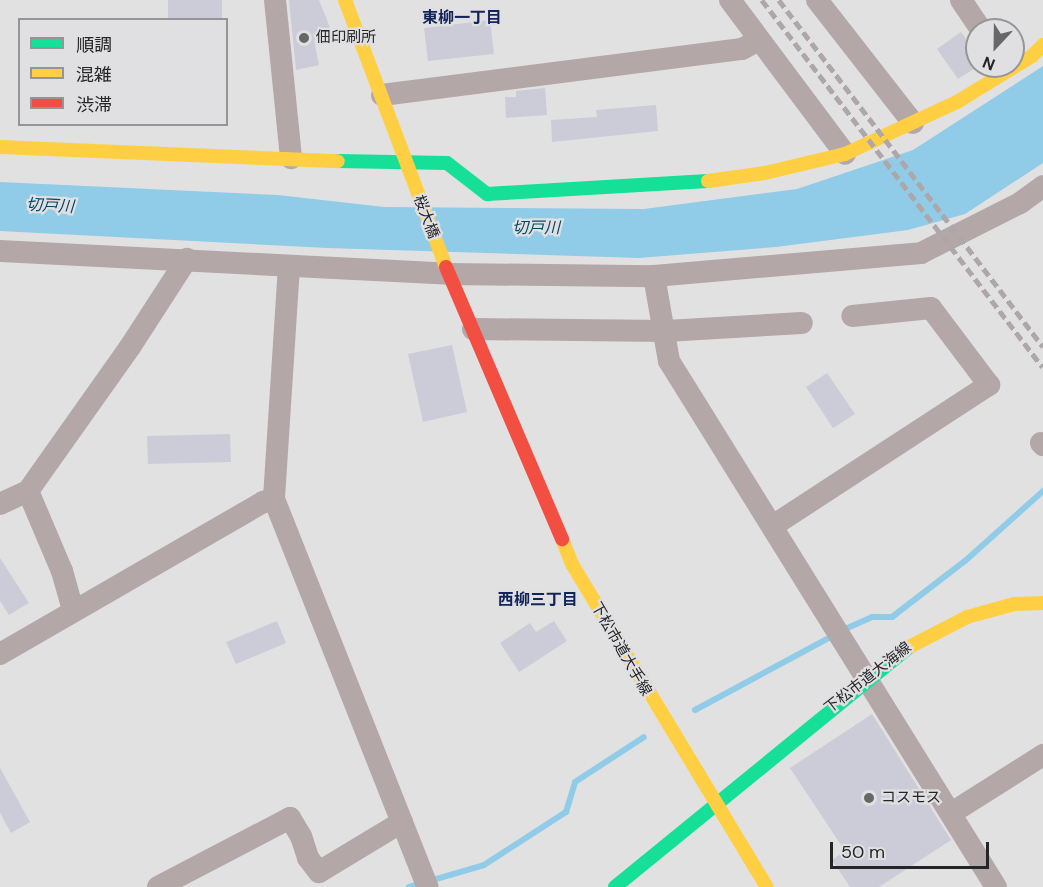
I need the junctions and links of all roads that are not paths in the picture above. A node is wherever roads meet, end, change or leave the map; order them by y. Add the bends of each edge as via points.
1 (275, 0) edge
2 (345, 0) edge
3 (730, 0) edge
4 (817, 0) edge
5 (961, 0) edge
6 (973, 18) edge
7 (759, 40) junction
8 (1043, 45) edge
9 (1025, 56) edge
10 (990, 78) edge
11 (382, 95) junction
12 (913, 123) junction
13 (0, 147) edge
14 (845, 154) junction
15 (291, 158) junction
16 (406, 165) junction
17 (1043, 186) edge
18 (0, 251) edge
19 (187, 259) junction
20 (289, 266) junction
21 (447, 269) junction
22 (654, 276) junction
23 (852, 316) dead end
24 (802, 323) dead end
25 (473, 329) junction
26 (666, 331) junction
27 (28, 491) junction
28 (274, 500) junction
29 (0, 504) edge
30 (774, 525) junction
31 (1043, 603) edge
32 (73, 610) junction
33 (0, 654) edge
34 (867, 678) junction
35 (1043, 755) edge
36 (716, 801) junction
37 (952, 812) junction
38 (402, 822) junction
39 (158, 887) edge
40 (428, 887) edge
41 (615, 887) edge
42 (767, 887) edge
43 (996, 887) edge

1 - 15 street
2 - 11 street
3 - 7 street
4 - 12 street
5 - 6 street
7 - 11 street via 742,49
7 - 14 street
8 - 9 street
10 - 12 street
11 - 16 street
12 - 14 street
13 - 15 street via 179,157
14 - 16 street via 765,173 675,186 487,194 447,163
15 - 16 street
16 - 21 street, 桜大橋
17 - 22 street via 1020,203 921,253
18 - 19 street
19 - 20 street
19 - 27 street via 137,338
20 - 21 street
20 - 28 street
21 - 22 street
21 - 25 street, 下松市道大手線
22 - 26 street
23 - 30 street via 931,308 989,385
24 - 26 street
25 - 26 street
25 - 36 street, 下松市道大手線 via 572,564 654,705
26 - 30 street via 669,361
27 - 29 street
27 - 32 street via 62,571
28 - 32 street via 263,502
28 - 38 street
30 - 34 street
31 - 34 street, 下松市道大海線 via 1014,604 967,617 919,638
32 - 33 street
34 - 36 street, 下松市道大海線
34 - 37 street
35 - 37 street
36 - 41 street, 下松市道大海線
36 - 42 street, 下松市道大手線
37 - 43 street
38 - 39 street via 319,872 308,858 302,836 290,818
38 - 40 street

